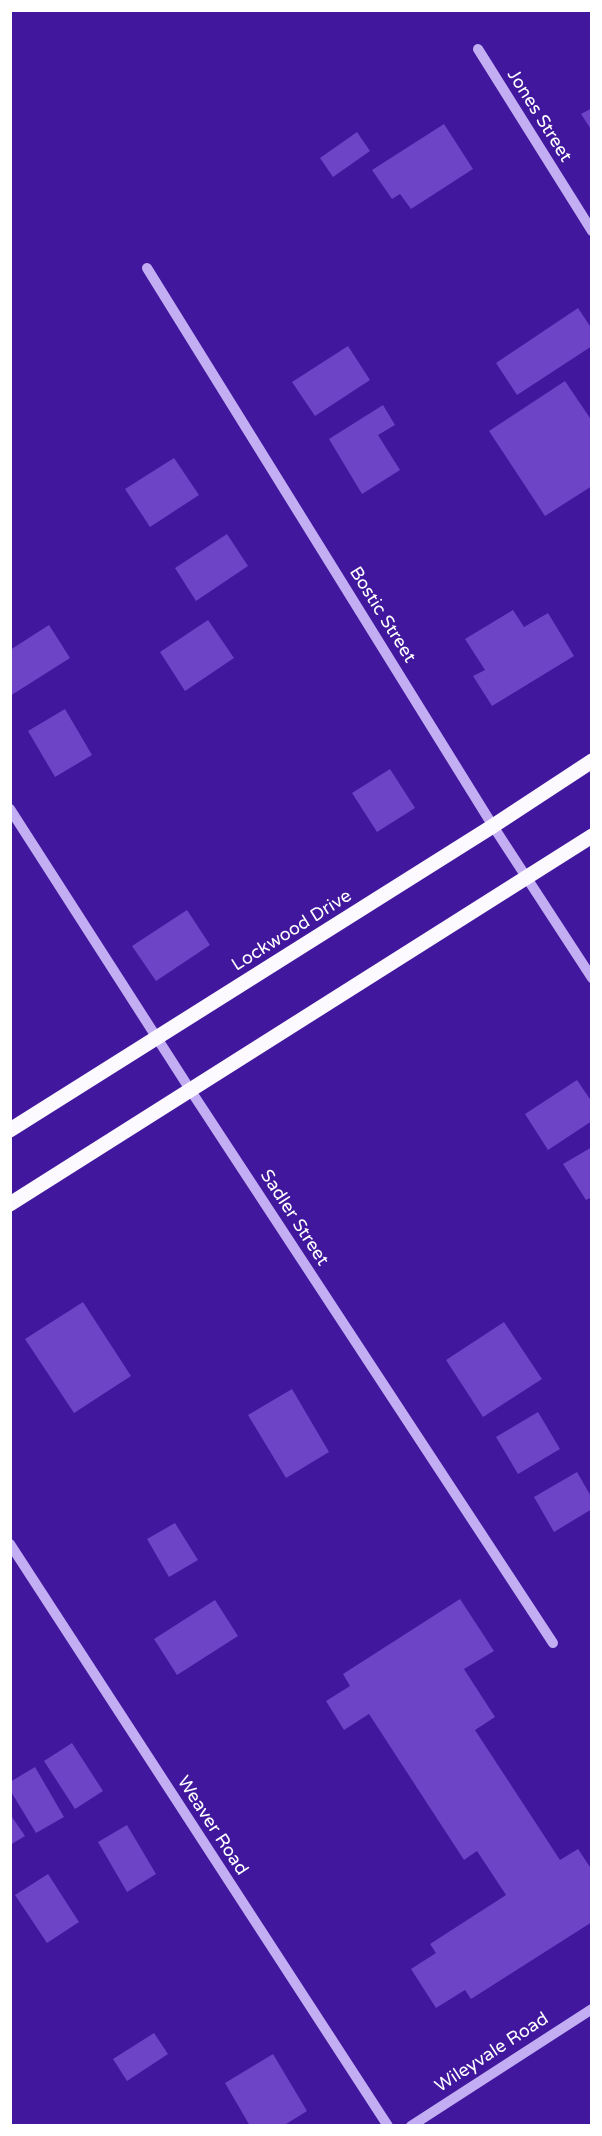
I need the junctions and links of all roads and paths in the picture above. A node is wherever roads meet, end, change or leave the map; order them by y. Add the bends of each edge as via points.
1 (478, 50) dead end
2 (591, 231) edge
3 (147, 268) dead end
4 (591, 761) edge
5 (10, 809) edge
6 (493, 826) junction
7 (591, 836) edge
8 (527, 878) junction
9 (591, 978) edge
10 (157, 1039) junction
11 (191, 1091) junction
12 (10, 1130) edge
13 (10, 1204) edge
14 (10, 1544) edge
15 (554, 1643) dead end
16 (591, 2009) edge
17 (388, 2126) edge
18 (411, 2126) edge

1 - 2 street, Jones Street
3 - 6 street, Bostic Street
4 - 6 main road, Lockwood Drive
5 - 10 street, Sadler Street
6 - 8 street, Bostic Street
6 - 10 main road, Lockwood Drive
7 - 8 main road
8 - 9 street, Bostic Street
8 - 11 main road
10 - 11 street, Sadler Street
10 - 12 main road, Lockwood Drive
11 - 13 main road
11 - 15 street, Sadler Street
14 - 17 street, Weaver Road
16 - 18 street, Wileyvale Road

